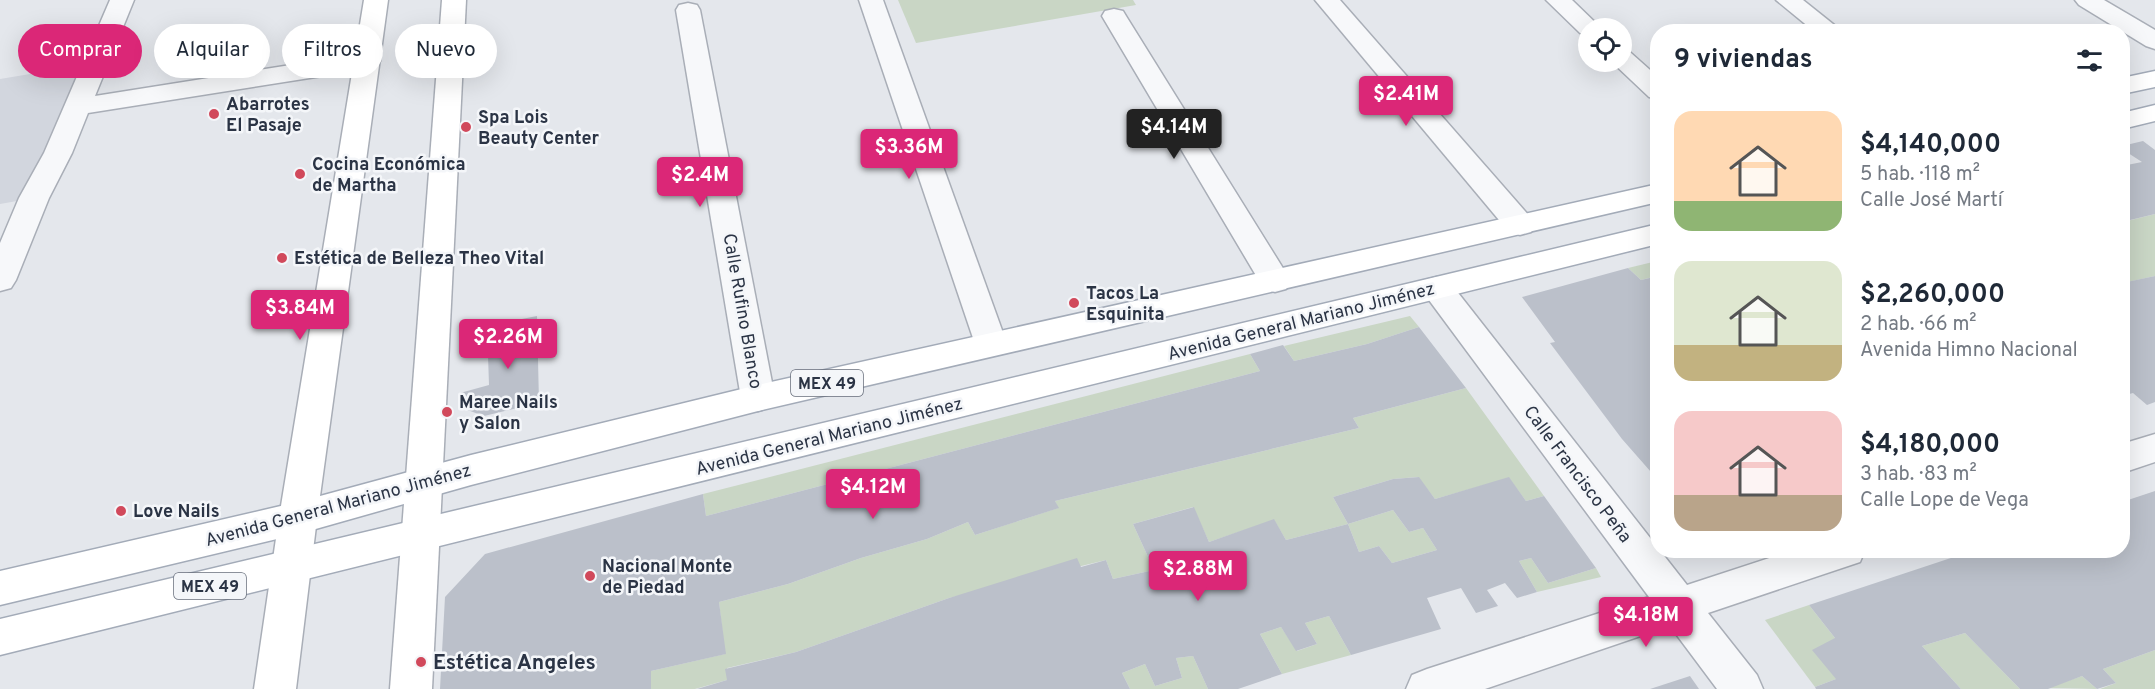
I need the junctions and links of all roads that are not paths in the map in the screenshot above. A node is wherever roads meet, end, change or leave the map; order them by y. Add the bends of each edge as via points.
1 (122, 0) edge
2 (376, 0) edge
3 (454, 0) edge
4 (871, 0) edge
5 (1327, 0) edge
6 (1557, 0) edge
7 (1788, 0) edge
8 (2087, 0) edge
9 (688, 10) dead end
10 (1114, 16) dead end
11 (1578, 18) edge
12 (372, 24) edge
13 (1820, 24) edge
14 (2127, 24) edge
15 (2130, 26) edge
16 (2155, 41) edge
17 (1632, 67) edge
18 (282, 72) edge
19 (364, 78) edge
20 (2155, 79) edge
21 (1650, 84) edge
22 (2130, 84) edge
23 (80, 99) junction
24 (2155, 113) edge
25 (2130, 119) edge
26 (1650, 195) edge
27 (1520, 225) junction
28 (1650, 236) edge
29 (0, 280) edge
30 (1275, 281) junction
31 (1437, 288) junction
32 (991, 344) junction
33 (758, 398) junction
34 (2155, 448) edge
35 (2130, 456) edge
36 (422, 485) junction
37 (298, 519) junction
38 (421, 535) junction
39 (1822, 558) edge
40 (293, 566) junction
41 (0, 588) edge
42 (1678, 606) junction
43 (0, 638) edge
44 (275, 689) edge
45 (411, 689) edge
46 (1427, 689) edge
47 (1742, 689) edge

1 - 23 street
2 - 12 main road
3 - 36 main road
4 - 32 street
5 - 27 street
6 - 11 street
7 - 13 street
8 - 14 street
9 - 33 street, Calle Rufino Blanco
10 - 30 street
15 - 16 street
17 - 21 street
18 - 23 street
19 - 37 main road
20 - 22 main road
23 - 29 street
24 - 25 main road
26 - 27 main road, Avenida General Mariano Jiménez / MEX 49
27 - 30 main road, Avenida General Mariano Jiménez / MEX 49
28 - 31 main road, Avenida General Mariano Jiménez / MEX 49
30 - 32 main road, Avenida General Mariano Jiménez / MEX 49
31 - 38 main road, Avenida General Mariano Jiménez / MEX 49
31 - 42 street, Calle Francisco Peña
32 - 33 main road, Avenida General Mariano Jiménez / MEX 49
33 - 36 main road, Avenida General Mariano Jiménez / MEX 49
34 - 35 street
36 - 37 main road, Avenida General Mariano Jiménez / MEX 49
36 - 38 main road
37 - 40 main road
37 - 41 main road, Avenida General Mariano Jiménez / MEX 49
38 - 40 main road, Avenida General Mariano Jiménez / MEX 49
38 - 45 main road
39 - 42 street
40 - 43 main road, Avenida General Mariano Jiménez / MEX 49
40 - 44 main road
42 - 46 street
42 - 47 street, Calle Francisco Peña

